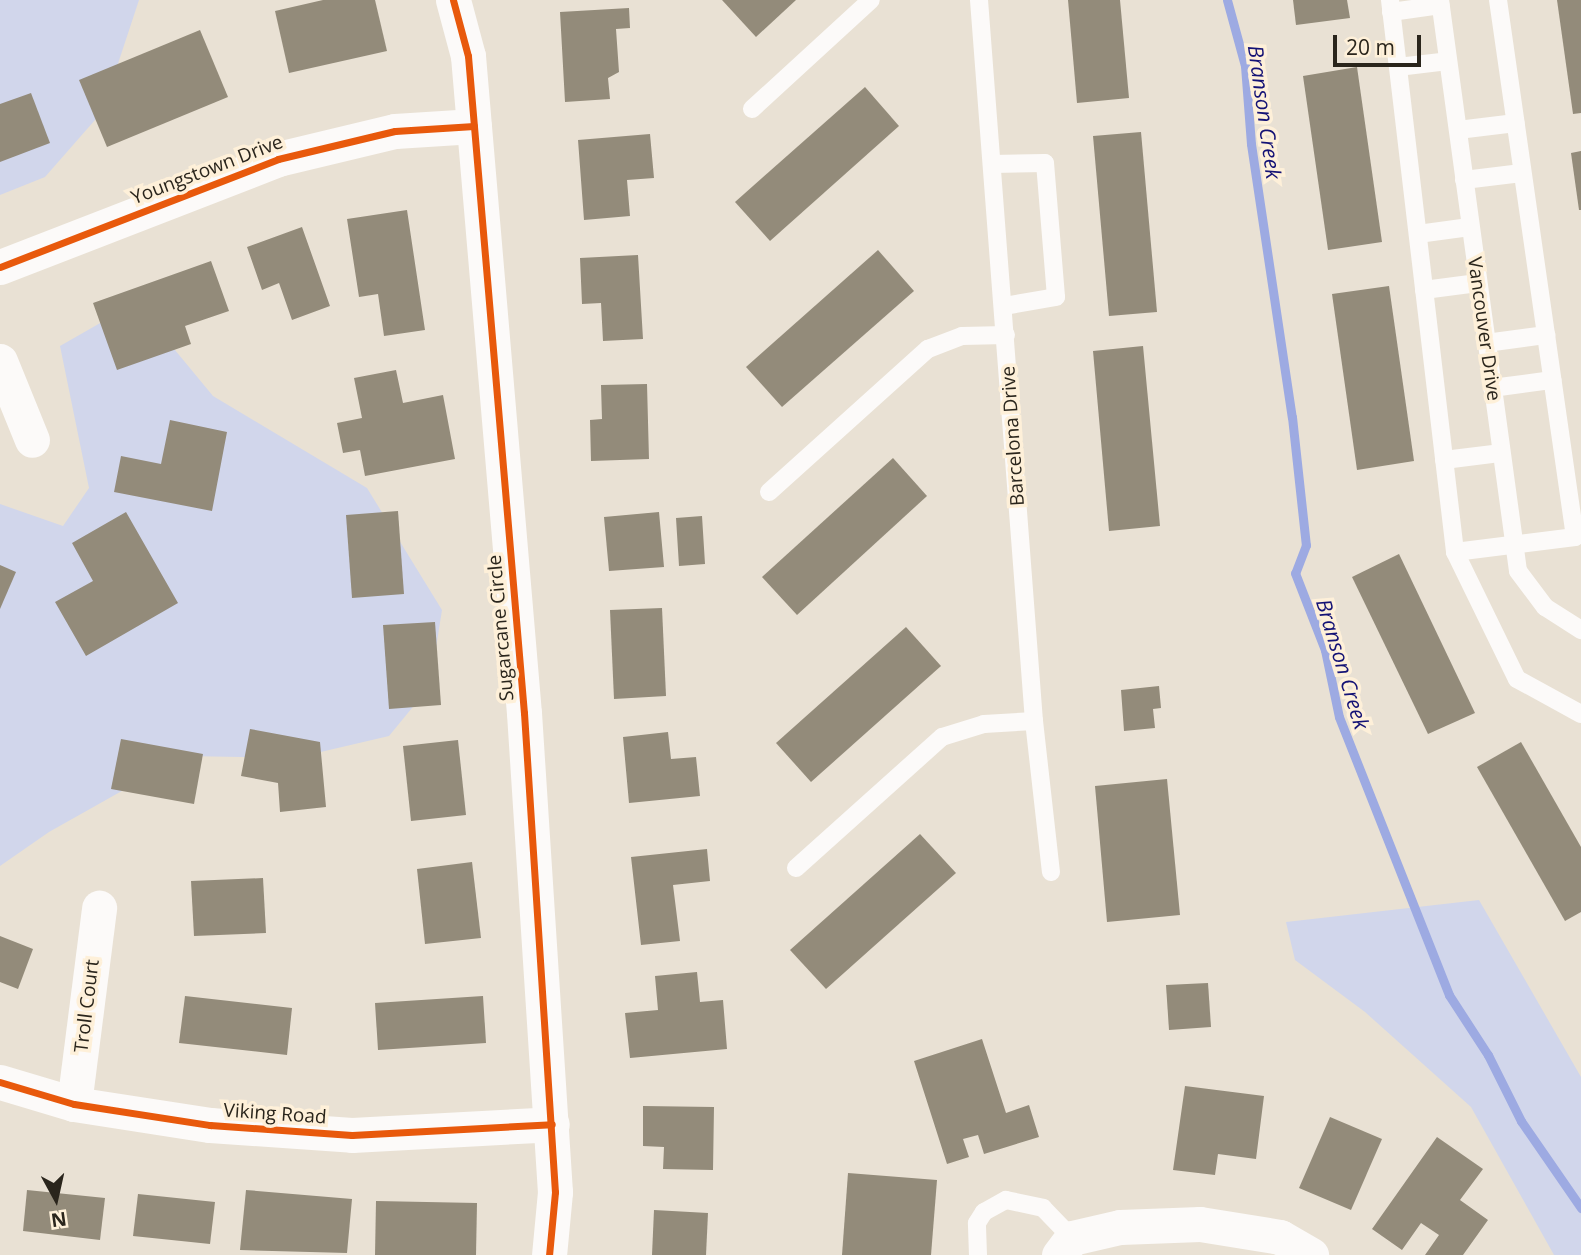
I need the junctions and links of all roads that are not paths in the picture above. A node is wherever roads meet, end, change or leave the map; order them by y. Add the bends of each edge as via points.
1 (453, 0) edge
2 (871, 0) edge
3 (979, 0) edge
4 (1498, 0) edge
5 (1441, 3) edge
6 (1390, 6) edge
7 (1448, 61) junction
8 (1398, 67) junction
9 (752, 109) dead end
10 (1516, 123) junction
11 (474, 126) junction
12 (1458, 130) junction
13 (992, 164) junction
14 (1522, 173) junction
15 (1464, 180) junction
16 (1470, 227) junction
17 (1418, 234) junction
18 (0, 267) edge
19 (1478, 283) junction
20 (1424, 290) junction
21 (1004, 306) junction
22 (1006, 335) junction
23 (1546, 335) junction
24 (1486, 343) junction
25 (0, 361) edge
26 (1552, 380) junction
27 (1492, 388) junction
28 (32, 440) dead end
29 (1500, 453) junction
30 (1444, 460) junction
31 (769, 492) dead end
32 (1512, 544) junction
33 (1455, 552) junction
34 (1581, 630) edge
35 (1581, 714) edge
36 (1034, 721) junction
37 (796, 868) dead end
38 (1051, 872) dead end
39 (99, 908) dead end
40 (0, 1082) edge
41 (74, 1104) junction
42 (552, 1124) junction
43 (1065, 1247) edge
44 (549, 1255) edge
45 (978, 1255) edge
46 (1311, 1255) edge

1 - 11 street, Sugarcane Circle via 468,56
2 - 9 lane
3 - 13 lane, Barcelona Drive
4 - 10 lane
5 - 6 lane
5 - 7 lane, Vancouver Drive
6 - 8 lane
7 - 8 lane
7 - 12 lane, Vancouver Drive
8 - 17 lane
10 - 12 lane
10 - 14 lane
11 - 18 street, Youngstown Drive via 395,131 278,159
11 - 42 street, Sugarcane Circle via 523,699
12 - 15 lane, Vancouver Drive
13 - 21 lane, Barcelona Drive
13 - 21 lane via 1045,163 1056,297
14 - 15 lane
14 - 23 lane
15 - 16 lane, Vancouver Drive
16 - 17 lane
16 - 19 lane, Vancouver Drive
17 - 20 lane
19 - 20 lane
19 - 24 lane, Vancouver Drive
20 - 30 lane
21 - 22 lane, Barcelona Drive
22 - 31 lane via 962,336 928,349
22 - 36 lane, Barcelona Drive
23 - 24 lane
23 - 26 lane
24 - 27 lane, Vancouver Drive
25 - 28 street
26 - 27 lane
26 - 32 lane via 1575,537
27 - 29 lane, Vancouver Drive
29 - 30 lane
29 - 32 lane, Vancouver Drive
30 - 33 lane
32 - 33 lane
32 - 34 lane, Vancouver Drive via 1518,571 1529,589 1563,622
33 - 35 lane via 1517,679
36 - 37 lane via 984,724 942,737
36 - 38 lane, Barcelona Drive
39 - 41 street, Troll Court
40 - 41 street, Viking Road
41 - 42 street, Viking Road via 211,1125 352,1136
42 - 44 street, Sugarcane Circle via 555,1192
43 - 45 lane via 1043,1208 1006,1200 994,1205 977,1223
43 - 46 street via 1120,1227 1200,1224 1280,1237

